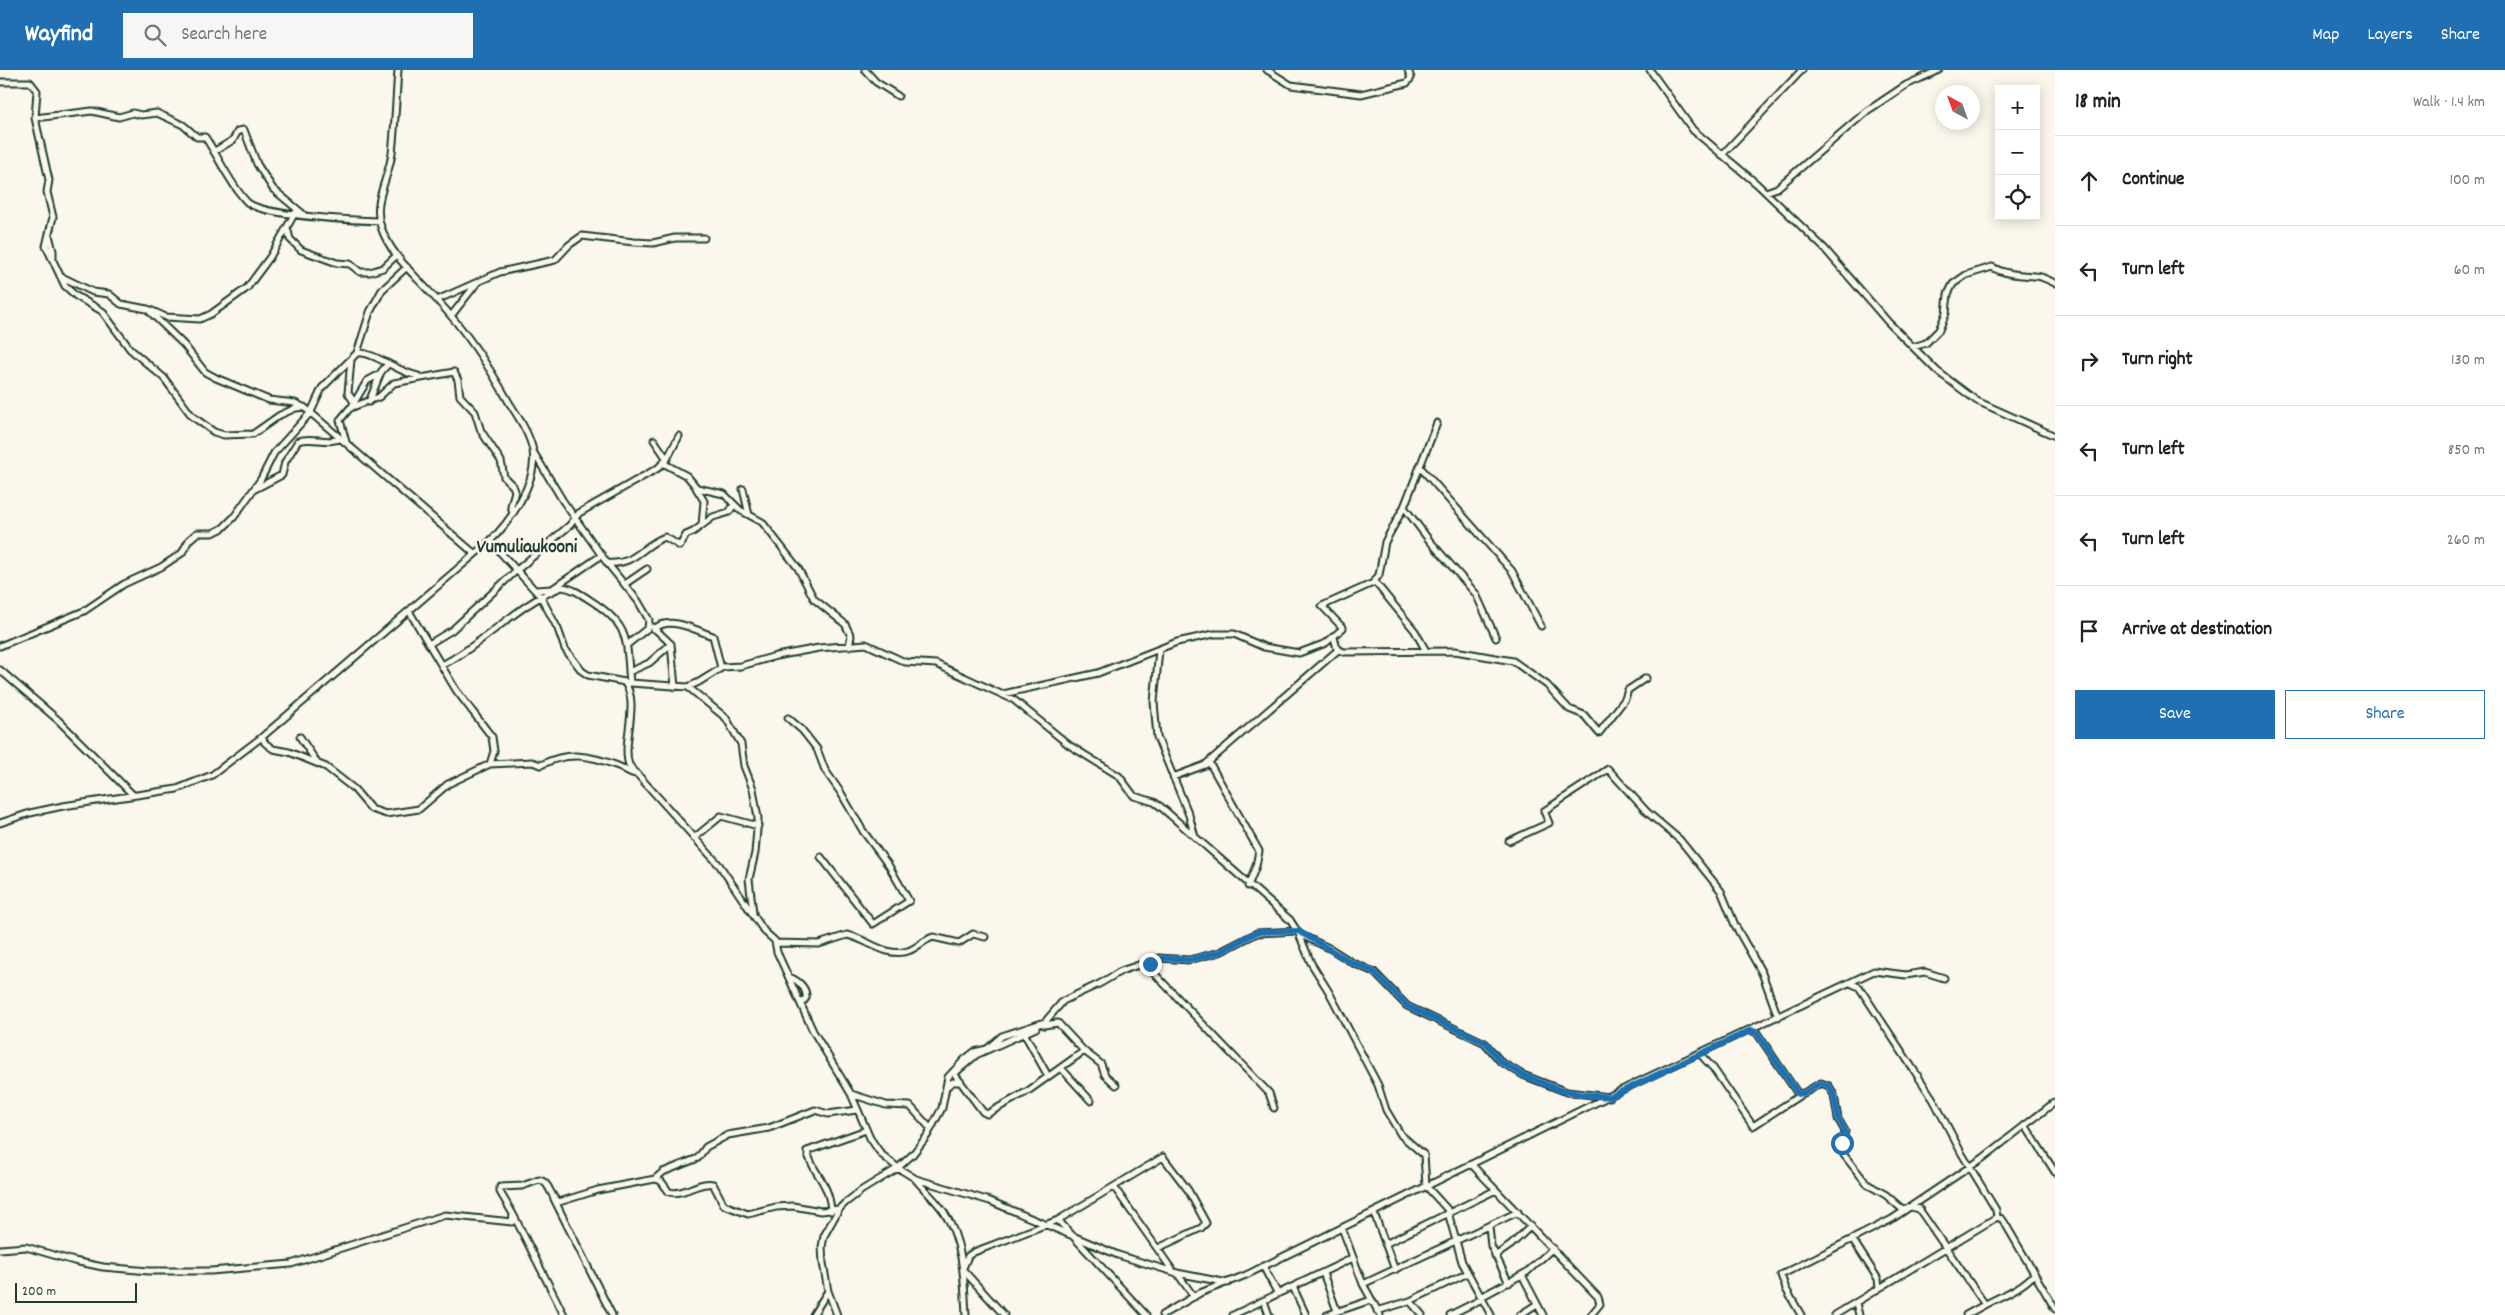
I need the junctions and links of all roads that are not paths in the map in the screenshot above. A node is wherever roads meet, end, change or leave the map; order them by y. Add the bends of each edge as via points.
1 (398, 70) edge
2 (865, 70) edge
3 (1267, 70) edge
4 (1408, 70) edge
5 (1650, 70) edge
6 (1802, 70) edge
7 (1939, 70) edge
8 (0, 82) edge
9 (898, 96) dead end
10 (35, 118) junction
11 (215, 151) junction
12 (1722, 155) junction
13 (1773, 190) junction
14 (1766, 192) junction
15 (1772, 197) junction
16 (295, 213) junction
17 (304, 214) junction
18 (379, 221) junction
19 (287, 227) junction
20 (704, 238) dead end
21 (397, 255) junction
22 (406, 267) junction
23 (60, 276) junction
24 (478, 282) junction
25 (2055, 283) edge
26 (437, 300) junction
27 (148, 309) junction
28 (451, 316) junction
29 (1913, 348) junction
30 (356, 353) junction
31 (351, 360) junction
32 (388, 364) junction
33 (380, 374) junction
34 (421, 377) junction
35 (354, 402) junction
36 (369, 402) junction
37 (301, 406) junction
38 (350, 408) junction
39 (311, 412) junction
40 (1437, 423) dead end
41 (679, 436) dead end
42 (2055, 436) edge
43 (344, 440) junction
44 (654, 440) dead end
45 (534, 453) junction
46 (665, 461) junction
47 (1420, 467) junction
48 (694, 486) junction
49 (743, 489) dead end
50 (249, 494) junction
51 (734, 505) junction
52 (1404, 507) junction
53 (513, 514) junction
54 (750, 515) junction
55 (575, 518) junction
56 (702, 525) junction
57 (490, 541) junction
58 (475, 554) junction
59 (602, 556) junction
60 (607, 563) junction
61 (647, 569) dead end
62 (517, 570) junction
63 (1375, 582) junction
64 (625, 584) junction
65 (535, 590) junction
66 (541, 597) junction
67 (409, 611) junction
68 (652, 626) junction
69 (1541, 626) dead end
70 (1334, 637) junction
71 (1496, 638) dead end
72 (429, 644) junction
73 (628, 644) junction
74 (671, 644) junction
75 (0, 646) edge
76 (849, 646) junction
77 (1159, 650) junction
78 (1338, 650) junction
79 (1426, 651) junction
80 (442, 666) junction
81 (721, 668) junction
82 (0, 670) edge
83 (629, 672) junction
84 (1646, 678) dead end
85 (627, 683) junction
86 (675, 687) junction
87 (688, 687) junction
88 (1002, 694) junction
89 (788, 718) dead end
90 (262, 737) junction
91 (300, 737) dead end
92 (317, 762) junction
93 (1209, 762) junction
94 (490, 764) junction
95 (636, 774) junction
96 (1173, 777) junction
97 (133, 795) junction
98 (0, 823) edge
99 (758, 826) junction
100 (694, 838) junction
101 (1196, 838) junction
102 (1509, 841) dead end
103 (821, 857) dead end
104 (1248, 886) junction
105 (754, 916) junction
106 (1298, 933) junction
107 (986, 937) dead end
108 (776, 943) junction
109 (1152, 960) junction
110 (789, 977) junction
111 (1944, 978) dead end
112 (1850, 983) junction
113 (802, 1004) junction
114 (1778, 1017) junction
115 (1751, 1030) junction
116 (1024, 1033) junction
117 (1084, 1051) junction
118 (1700, 1053) junction
119 (1061, 1068) junction
120 (954, 1073) junction
121 (1048, 1076) junction
122 (961, 1082) junction
123 (1116, 1085) dead end
124 (946, 1087) junction
125 (851, 1094) junction
126 (1802, 1094) junction
127 (1610, 1097) junction
128 (1091, 1101) dead end
129 (2055, 1102) edge
130 (1274, 1108) dead end
131 (857, 1110) junction
132 (2025, 1125) junction
133 (931, 1129) junction
134 (866, 1130) junction
135 (1472, 1165) junction
136 (1969, 1166) junction
137 (898, 1168) junction
138 (2055, 1172) edge
139 (655, 1178) junction
140 (916, 1179) junction
141 (1426, 1186) junction
142 (1114, 1187) junction
143 (1496, 1190) junction
144 (554, 1199) junction
145 (1911, 1207) junction
146 (839, 1209) junction
147 (831, 1211) junction
148 (1449, 1212) junction
149 (1518, 1212) junction
150 (1374, 1213) junction
151 (514, 1216) junction
152 (1997, 1218) junction
153 (1058, 1220) junction
154 (1047, 1224) junction
155 (1489, 1226) junction
156 (1531, 1226) junction
157 (1342, 1228) junction
158 (1076, 1239) junction
159 (1853, 1240) junction
160 (1457, 1241) junction
161 (1386, 1244) junction
162 (1158, 1248) junction
163 (1553, 1248) junction
164 (1946, 1248) junction
165 (0, 1249) edge
166 (1495, 1256) junction
167 (1353, 1258) junction
168 (1263, 1266) junction
169 (964, 1270) junction
170 (1395, 1270) junction
171 (1175, 1272) junction
172 (1323, 1273) junction
173 (1468, 1273) junction
174 (2034, 1274) junction
175 (1522, 1275) junction
176 (1228, 1283) junction
177 (1509, 1283) junction
178 (1363, 1284) junction
179 (1292, 1287) junction
180 (1879, 1288) junction
181 (828, 1291) junction
182 (1278, 1294) junction
183 (1194, 1297) junction
184 (1482, 1298) junction
185 (1371, 1300) junction
186 (1264, 1301) junction
187 (1410, 1301) junction
188 (1856, 1303) junction
189 (1537, 1304) junction
190 (1986, 1304) junction
191 (2055, 1309) edge
192 (1337, 1311) junction
193 (1462, 1312) edge
194 (1378, 1313) edge
195 (564, 1315) edge
196 (612, 1315) edge
197 (813, 1315) edge
198 (837, 1315) edge
199 (966, 1315) edge
200 (1004, 1315) edge
201 (1146, 1315) edge
202 (1162, 1315) edge
203 (1233, 1315) edge
204 (1269, 1315) edge
205 (1306, 1315) edge
206 (1327, 1315) edge
207 (1422, 1315) edge
208 (1450, 1315) edge
209 (1491, 1315) edge
210 (1520, 1315) edge
211 (1543, 1315) edge
212 (1591, 1315) edge
213 (1801, 1315) edge
214 (1835, 1315) edge
215 (1859, 1315) edge
216 (1966, 1315) edge

1 - 18 street via 392,153 379,199
2 - 9 street via 876,82
3 - 4 street via 1291,84 1361,94 1407,83 1411,78
5 - 12 street via 1693,130
6 - 12 street
7 - 13 street via 1906,85 1867,111
8 - 10 street via 33,84 37,91
10 - 11 street via 92,111 119,117 133,113 157,113 183,125 196,136 205,137
10 - 23 street via 53,212 46,246
11 - 16 street via 248,203 261,209
11 - 17 street via 233,140 238,130 244,130 257,164 273,189
12 - 14 street
13 - 14 street
13 - 15 street
14 - 15 street
15 - 29 street via 1841,265
16 - 17 street
16 - 19 street
17 - 18 street
18 - 21 street via 385,238
19 - 21 street via 290,239 301,250 350,264 360,272 383,268
19 - 27 street via 247,288 208,317 166,318
20 - 24 street via 675,238 653,243 582,236 547,264 513,268
21 - 22 street
22 - 26 street
22 - 30 street via 382,290 370,312
23 - 27 street via 93,292 109,294 120,303
23 - 37 street via 69,291 102,311 130,349 164,378 192,416 214,432 253,434 280,415
24 - 26 street
24 - 28 street
25 - 29 street via 2039,276 2000,272 1992,267 1978,270 1953,284 1939,330 1926,343
26 - 28 street
27 - 37 street via 208,374 269,400
28 - 45 street via 479,350 521,423
29 - 42 street via 1966,394
30 - 31 street
30 - 32 street via 366,353
31 - 35 street via 348,393
31 - 39 street via 322,388
32 - 33 street
32 - 34 street
33 - 35 street via 367,381
33 - 36 street
34 - 36 street via 394,382 385,393
34 - 53 street via 447,372 455,374 460,396 475,412 481,431 501,461 505,478 514,486 510,506
35 - 38 street
36 - 38 street
37 - 39 street
38 - 43 street via 340,420
39 - 43 street
39 - 50 street via 269,460 261,480
40 - 47 street
41 - 46 street
43 - 50 street via 298,442 285,462 282,475
43 - 58 street
44 - 46 street
45 - 53 street via 529,480
45 - 55 street
46 - 48 street via 687,476
46 - 55 street
47 - 52 street
47 - 69 street via 1512,571
48 - 51 street via 724,494
48 - 56 street via 704,501
49 - 54 street
50 - 75 street via 223,528 213,533 197,533 182,553 166,564 136,577 63,621
51 - 54 street
51 - 56 street via 729,512
52 - 63 street via 1387,538
52 - 71 street via 1476,594
53 - 57 street
54 - 76 street via 762,522 786,552 814,599 845,624 851,636
55 - 59 street
55 - 62 street via 570,526
56 - 60 street via 684,537 680,546 665,537 633,559 618,564
57 - 58 street
57 - 62 street
58 - 67 street
59 - 60 street
59 - 65 street via 552,589
60 - 64 street
61 - 64 street
62 - 65 street
62 - 72 street via 452,630
63 - 70 street via 1322,606 1343,628
63 - 79 street via 1415,631
64 - 68 street
65 - 66 street
66 - 73 street via 562,587 577,592 613,617
66 - 80 street
66 - 85 street via 558,629 563,647 582,672
67 - 72 street
67 - 90 street
68 - 73 street
68 - 74 street
68 - 81 street via 673,623 713,636
70 - 77 street via 1299,653 1264,647 1246,638 1224,633 1177,642
70 - 78 street
72 - 80 street
73 - 83 street
74 - 83 street via 649,663
74 - 86 street
76 - 81 street via 819,648
76 - 88 street via 866,644 905,662 936,664
77 - 88 street via 1098,673
77 - 96 street via 1154,702 1157,737
78 - 79 street
78 - 93 street
79 - 84 street via 1465,652 1513,661 1547,685 1569,709 1584,715 1599,733 1628,690
80 - 94 street via 494,741
81 - 87 street
82 - 97 street via 58,720
83 - 85 street
85 - 86 street
85 - 95 street via 630,708 626,753
86 - 87 street
87 - 99 street via 726,718 741,744
88 - 101 street via 1069,745 1119,776 1134,796 1154,802
89 - 103 street via 817,749 825,770 909,901 873,924
90 - 92 street via 272,749
90 - 97 street via 226,766 203,779 177,789
91 - 92 street
92 - 94 street via 343,779 371,809 394,814 419,809 448,784
93 - 96 street
93 - 104 street via 1259,852
94 - 95 street via 532,762 541,765 570,755
95 - 100 street
96 - 101 street
97 - 98 street via 39,810
99 - 100 street via 721,816
99 - 105 street via 749,874
100 - 105 street via 720,866
101 - 104 street
102 - 114 street via 1549,823 1544,811 1608,770 1647,812 1680,840 1721,891 1735,925 1762,973
104 - 106 street via 1279,910
105 - 108 street
106 - 109 street via 1257,932 1220,952 1189,960
106 - 127 street via 1374,972 1407,1006 1486,1043 1501,1062 1523,1075 1567,1092
106 - 141 street via 1378,1085 1391,1118 1401,1135 1424,1155
107 - 108 street via 973,934 956,943 933,937 909,950 900,951 884,951 848,935 819,944
108 - 110 street
109 - 120 street via 1120,970 1076,994 1059,1005 1049,1019 1002,1036 988,1049 970,1055
109 - 130 street via 1150,967 1154,973 1269,1092
110 - 113 street
110 - 113 street via 806,991
111 - 112 street via 1925,972 1906,976 1874,971
112 - 114 street
112 - 136 street via 1858,987 1923,1083 1946,1119
113 - 125 street via 813,1031
114 - 115 street
115 - 118 street
115 - 126 street via 1757,1033 1794,1091
116 - 117 street via 1056,1022
116 - 120 street via 976,1056
116 - 121 street
117 - 119 street
117 - 123 street via 1101,1064 1105,1075
118 - 126 street via 1751,1125
118 - 127 street
119 - 121 street
119 - 128 street
120 - 122 street
120 - 124 street via 947,1080
121 - 122 street via 988,1114 983,1112
122 - 124 street via 953,1082
124 - 133 street via 942,1108
125 - 131 street
125 - 133 street via 874,1102 913,1107
126 - 145 street via 1821,1083 1829,1086 1845,1131 1844,1155 1870,1186 1900,1208
127 - 135 street
129 - 132 street
131 - 134 street
131 - 139 street via 828,1114 815,1110 769,1128 728,1135 706,1147 698,1158
132 - 136 street
132 - 138 street
133 - 137 street
134 - 137 street via 881,1154
134 - 147 street via 807,1151 828,1190
135 - 141 street
135 - 143 street
136 - 145 street
136 - 152 street via 1996,1210
137 - 140 street
137 - 146 street
139 - 144 street via 598,1190 563,1202
139 - 147 street via 674,1193 713,1184 724,1206 745,1214 776,1207
140 - 154 street via 973,1195
140 - 169 street via 945,1214 958,1244
141 - 148 street
141 - 150 street
142 - 153 street
142 - 162 street
142 - 162 street via 1159,1158 1163,1157 1174,1169 1206,1223
143 - 148 street
143 - 149 street
144 - 151 street via 543,1180 522,1186 502,1185 500,1192
144 - 196 street
145 - 159 street
145 - 164 street via 1919,1209
146 - 147 street
146 - 181 street via 824,1236 822,1247
148 - 160 street
148 - 161 street
149 - 155 street
149 - 156 street
150 - 157 street
150 - 161 street
151 - 165 street via 513,1221 507,1222 445,1215 291,1264 211,1271 168,1272 110,1267 74,1262 26,1247
151 - 195 street
152 - 164 street
152 - 174 street via 2006,1225
153 - 154 street
153 - 158 street
154 - 158 street
154 - 169 street via 974,1252 968,1256
155 - 160 street
155 - 166 street
156 - 163 street
156 - 166 street
157 - 167 street
157 - 168 street
158 - 171 street
158 - 201 street
159 - 180 street via 1878,1279
159 - 213 street via 1781,1275
160 - 170 street
160 - 173 street
161 - 170 street
162 - 171 street
163 - 175 street
163 - 212 street via 1601,1300
164 - 180 street
164 - 190 street via 1975,1293
166 - 177 street
167 - 172 street
167 - 178 street
168 - 176 street
168 - 182 street
169 - 199 street
169 - 200 street
170 - 178 street
171 - 176 street
171 - 183 street
172 - 179 street
172 - 192 street
173 - 184 street
173 - 187 street
174 - 190 street
174 - 191 street
175 - 177 street
175 - 189 street
176 - 183 street
177 - 184 street
178 - 185 street
179 - 182 street
179 - 205 street
180 - 188 street
181 - 197 street
181 - 198 street
182 - 186 street
183 - 202 street
184 - 193 street
184 - 209 street
185 - 192 street
185 - 194 street
186 - 203 street
186 - 204 street
187 - 194 street
187 - 207 street
188 - 214 street
188 - 215 street
189 - 210 street
189 - 211 street
190 - 216 street
192 - 206 street
193 - 208 street

